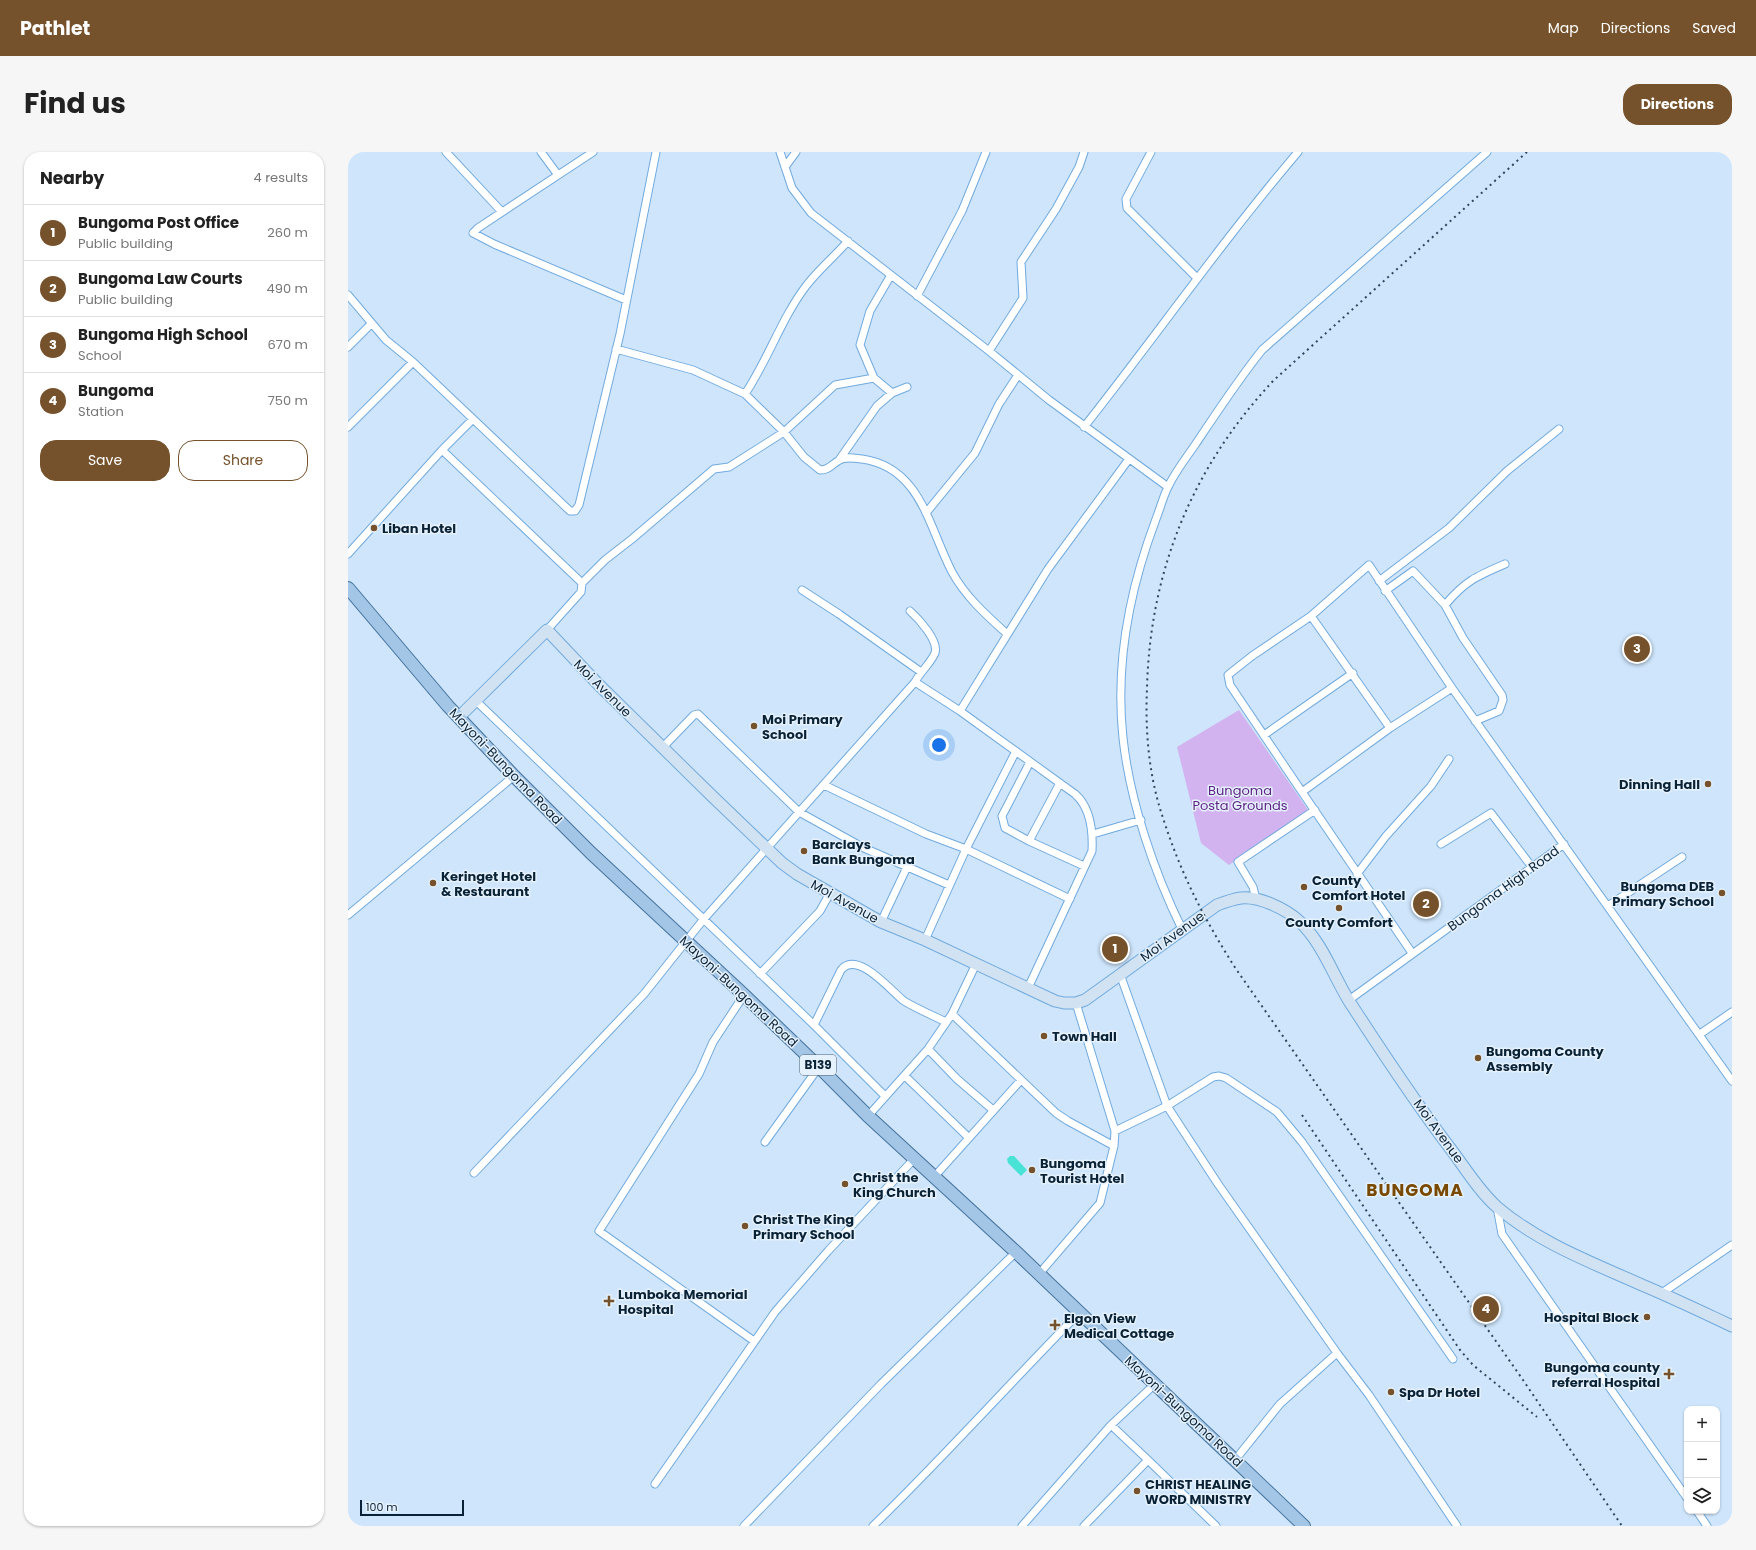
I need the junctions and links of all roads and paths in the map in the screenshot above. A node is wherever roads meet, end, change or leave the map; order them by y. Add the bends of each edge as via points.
1 (446, 152) edge
2 (541, 152) edge
3 (593, 152) edge
4 (656, 152) edge
5 (780, 152) edge
6 (796, 152) edge
7 (986, 152) edge
8 (1084, 152) edge
9 (1151, 152) edge
10 (1298, 152) edge
11 (1487, 152) edge
12 (1479, 155) edge
13 (786, 167) junction
14 (558, 175) junction
15 (502, 212) junction
16 (848, 241) junction
17 (891, 275) junction
18 (1197, 278) junction
19 (348, 295) edge
20 (917, 296) junction
21 (626, 300) junction
22 (371, 324) junction
23 (348, 347) edge
24 (616, 350) junction
25 (989, 351) junction
26 (413, 362) junction
27 (1018, 375) junction
28 (874, 378) junction
29 (907, 387) dead end
30 (892, 393) junction
31 (746, 394) junction
32 (473, 419) junction
33 (348, 427) edge
34 (1084, 427) junction
35 (1559, 430) dead end
36 (784, 432) junction
37 (442, 450) junction
38 (1129, 459) junction
39 (839, 460) junction
40 (1168, 487) junction
41 (926, 513) junction
42 (348, 554) edge
43 (1505, 564) dead end
44 (1379, 581) junction
45 (582, 583) junction
46 (348, 588) edge
47 (802, 590) dead end
48 (1386, 591) junction
49 (1445, 605) junction
50 (910, 611) dead end
51 (1311, 616) junction
52 (547, 630) junction
53 (1006, 633) junction
54 (921, 672) junction
55 (1353, 673) junction
56 (915, 682) junction
57 (1452, 688) junction
58 (475, 700) junction
59 (960, 711) junction
60 (459, 717) junction
61 (1475, 721) junction
62 (1390, 728) junction
63 (1264, 735) junction
64 (663, 747) junction
65 (1016, 751) junction
66 (1449, 759) dead end
67 (1030, 762) junction
68 (514, 776) junction
69 (1060, 783) junction
70 (824, 785) junction
71 (1302, 792) junction
72 (1314, 810) junction
73 (799, 812) junction
74 (1141, 820) junction
75 (1093, 834) junction
76 (1029, 841) junction
77 (1441, 844) dead end
78 (1564, 844) junction
79 (767, 848) junction
80 (966, 849) junction
81 (1682, 857) dead end
82 (1084, 866) junction
83 (907, 867) junction
84 (1532, 867) junction
85 (1357, 874) junction
86 (949, 885) junction
87 (830, 893) junction
88 (1070, 899) junction
89 (1256, 899) junction
90 (1608, 906) junction
91 (348, 915) edge
92 (703, 920) junction
93 (881, 922) junction
94 (1182, 929) junction
95 (925, 940) junction
96 (686, 942) junction
97 (1412, 953) junction
98 (976, 964) junction
99 (760, 974) junction
100 (1120, 974) junction
101 (1028, 988) junction
102 (744, 995) junction
103 (1349, 1000) junction
104 (1076, 1003) junction
105 (1732, 1012) edge
106 (952, 1014) junction
107 (946, 1022) junction
108 (814, 1025) junction
109 (1700, 1034) junction
110 (928, 1049) junction
111 (819, 1067) junction
112 (905, 1076) junction
113 (1021, 1080) junction
114 (1732, 1081) edge
115 (885, 1096) junction
116 (1167, 1106) junction
117 (993, 1110) junction
118 (868, 1116) junction
119 (1115, 1131) junction
120 (968, 1137) junction
121 (765, 1142) dead end
122 (1114, 1146) junction
123 (914, 1159) junction
124 (474, 1173) dead end
125 (934, 1177) junction
126 (1497, 1207) junction
127 (1732, 1246) edge
128 (1016, 1252) junction
129 (1039, 1274) junction
130 (1662, 1293) junction
131 (1080, 1312) junction
132 (1732, 1326) edge
133 (754, 1341) junction
134 (1337, 1353) junction
135 (1453, 1359) dead end
136 (1155, 1384) junction
137 (1111, 1425) junction
138 (1148, 1460) junction
139 (1235, 1460) junction
140 (655, 1484) dead end
141 (1684, 1494) edge
142 (1699, 1514) edge
143 (744, 1526) edge
144 (874, 1526) edge
145 (1022, 1526) edge
146 (1084, 1526) edge
147 (1216, 1526) edge
148 (1304, 1526) edge
149 (1456, 1526) edge
150 (1706, 1526) edge

1 - 15 street
2 - 14 street
3 - 14 street
4 - 21 street
5 - 13 street
6 - 13 street
7 - 20 street via 962,211
8 - 25 street via 1079,167 1056,209 1021,262 1023,298
9 - 18 street via 1125,204
10 - 18 street
11 - 12 street
12 - 40 street via 1262,350 1235,383
13 - 16 street via 792,188 808,208
14 - 15 street
15 - 21 street via 473,233
16 - 17 street
16 - 31 street via 807,286 790,311 759,374
17 - 20 street
17 - 28 street via 870,311 860,345
18 - 34 street
19 - 22 street
20 - 25 street
21 - 24 street
22 - 23 street
22 - 26 street
24 - 31 street via 693,370
24 - 32 street via 579,505 573,512
25 - 27 street
26 - 32 street
26 - 33 street
27 - 34 street
27 - 41 street via 999,404 975,453
28 - 30 street
28 - 36 street via 835,385
29 - 30 street
30 - 39 street via 877,406
31 - 36 street
32 - 37 street
34 - 38 street
35 - 44 street via 1507,471 1449,528
36 - 39 street via 804,457 820,470 826,470
36 - 45 street via 729,466 714,469 605,560
37 - 42 street
37 - 45 street
38 - 40 street
38 - 53 street via 1048,568
39 - 41 street via 863,459 898,472
40 - 74 street via 1138,572 1130,607 1124,656 1121,699 1123,738
41 - 53 street via 952,572 981,612
43 - 49 street via 1469,580
44 - 48 street
44 - 51 street via 1369,565
45 - 52 street via 581,592
46 - 60 main road, Mayoni-Bungoma Road / B139
47 - 54 street
48 - 49 street via 1413,572
48 - 57 street
49 - 61 street via 1463,638 1502,695 1499,711
50 - 54 street via 926,626 935,646 935,652
51 - 55 street
51 - 63 street via 1228,675 1230,685
52 - 58 street
52 - 64 street, Moi Avenue
53 - 59 street
54 - 56 street
55 - 62 street
55 - 63 street
56 - 59 street
56 - 70 street
57 - 61 street
57 - 62 street
58 - 60 street
58 - 92 street
59 - 65 street
60 - 68 main road, Mayoni-Bungoma Road / B139
61 - 78 street
62 - 71 street
63 - 71 street
64 - 73 street via 694,715 698,714
64 - 79 street, Moi Avenue
65 - 67 street
65 - 80 street
66 - 85 street via 1430,786
67 - 69 street
67 - 76 street via 1002,816 1005,828
68 - 91 street
68 - 96 main road, Mayoni-Bungoma Road / B139
69 - 75 street via 1085,805
69 - 76 street
70 - 73 street
70 - 80 street via 926,834
71 - 72 street
72 - 85 street
72 - 89 street via 1238,862 1253,886
73 - 79 street
73 - 83 street via 850,841
74 - 75 street
74 - 94 street via 1165,895
75 - 82 street via 1092,851
76 - 82 street
77 - 84 street via 1491,813
78 - 84 street, Bungoma High Road
78 - 90 street, Bungoma High Road
79 - 87 street, Moi Avenue via 797,874
79 - 92 street
80 - 86 street
80 - 88 street
81 - 90 street
82 - 88 street
83 - 86 street
83 - 93 street
84 - 97 street, Bungoma High Road
85 - 97 street
86 - 95 street
87 - 93 street, Moi Avenue
87 - 99 street via 820,912
88 - 101 street
89 - 94 street, Moi Avenue via 1242,898 1217,905
89 - 103 street, Moi Avenue via 1298,920 1309,933
90 - 109 street, Bungoma High Road
92 - 96 street
92 - 99 street
93 - 95 street, Moi Avenue
94 - 100 street, Moi Avenue
95 - 98 street, Moi Avenue
96 - 102 main road, Mayoni-Bungoma Road / B139
96 - 124 street via 644,994
97 - 103 street, Bungoma High Road
98 - 101 street, Moi Avenue
98 - 106 street
99 - 108 street
100 - 104 street, Moi Avenue via 1085,1000
100 - 116 street
101 - 104 street, Moi Avenue via 1064,1004
102 - 111 main road, Mayoni-Bungoma Road / B139
102 - 133 street via 713,1042 699,1074 599,1231
103 - 126 street, Moi Avenue via 1441,1136
104 - 119 street
105 - 109 street
106 - 107 street
106 - 113 street
107 - 108 street via 904,1000 870,972 848,964 841,970
107 - 110 street
108 - 115 street
109 - 114 street, Bungoma High Road
110 - 112 street
110 - 117 street via 957,1079
111 - 118 main road, Mayoni-Bungoma Road / B139
111 - 121 street
112 - 115 street
112 - 120 street
113 - 117 street
113 - 122 street via 1056,1113
115 - 118 street
116 - 119 street
116 - 134 street via 1218,1184
116 - 135 street via 1213,1077 1219,1076 1277,1112 1302,1142
117 - 120 street
118 - 123 main road, Mayoni-Bungoma Road / B139
119 - 122 street
120 - 125 street
122 - 129 street via 1100,1203
123 - 125 main road, Mayoni-Bungoma Road / B139
123 - 133 street via 828,1251 775,1312
125 - 128 main road, Mayoni-Bungoma Road / B139
126 - 130 street, Moi Avenue via 1526,1228 1584,1260
126 - 141 street via 1502,1234
127 - 130 street
128 - 129 main road, Mayoni-Bungoma Road / B139
128 - 143 street via 881,1384
129 - 131 main road, Mayoni-Bungoma Road / B139
130 - 132 street, Moi Avenue
131 - 136 main road, Mayoni-Bungoma Road / B139
131 - 144 street via 927,1474
133 - 140 street
134 - 139 street via 1280,1404
134 - 149 street via 1369,1395
136 - 137 street
136 - 139 main road, Mayoni-Bungoma Road / B139
137 - 138 street
137 - 145 street
138 - 146 street
138 - 147 street
139 - 148 main road, Mayoni-Bungoma Road / B139
142 - 150 street

